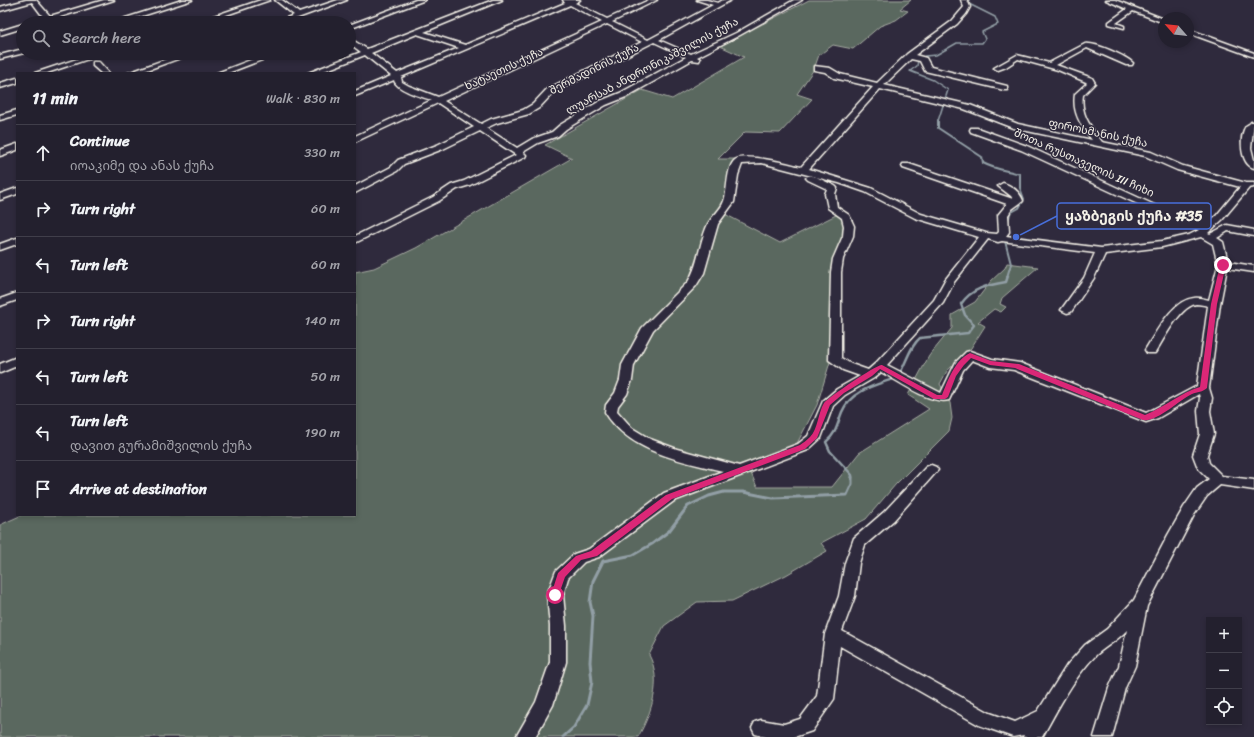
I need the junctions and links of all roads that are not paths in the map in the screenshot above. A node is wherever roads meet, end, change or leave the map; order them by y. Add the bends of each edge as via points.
1 (33, 0) edge
2 (111, 0) edge
3 (189, 0) edge
4 (267, 0) edge
5 (278, 0) edge
6 (344, 0) edge
7 (422, 0) edge
8 (499, 0) edge
9 (577, 0) edge
10 (654, 0) edge
11 (700, 0) edge
12 (728, 0) edge
13 (799, 0) edge
14 (964, 0) edge
15 (1109, 0) edge
16 (566, 2) edge
17 (719, 5) junction
18 (0, 9) edge
19 (1132, 9) junction
20 (46, 16) edge
21 (59, 16) edge
22 (136, 16) edge
23 (218, 16) edge
24 (299, 16) joint
25 (1158, 19) edge
26 (608, 22) junction
27 (356, 24) edge
28 (16, 28) edge
29 (1122, 28) dead end
30 (417, 32) junction
31 (0, 33) edge
32 (1194, 33) edge
33 (649, 40) junction
34 (356, 45) edge
35 (464, 47) junction
36 (367, 52) junction
37 (715, 52) dead end
38 (16, 53) edge
39 (1254, 55) edge
40 (356, 56) edge
41 (0, 57) edge
42 (912, 57) junction
43 (694, 59) junction
44 (77, 60) edge
45 (170, 60) edge
46 (257, 60) edge
47 (346, 60) edge
48 (1129, 63) dead end
49 (96, 64) dead end
50 (1050, 65) junction
51 (817, 68) dead end
52 (998, 68) dead end
53 (685, 69) dead end
54 (42, 72) edge
55 (104, 72) edge
56 (135, 72) edge
57 (224, 72) edge
58 (315, 72) edge
59 (397, 76) junction
60 (16, 80) edge
61 (0, 86) edge
62 (878, 86) junction
63 (1004, 88) dead end
64 (356, 94) edge
65 (438, 100) junction
66 (16, 112) edge
67 (0, 118) edge
68 (1254, 124) edge
69 (480, 129) junction
70 (974, 130) dead end
71 (356, 139) edge
72 (1099, 143) junction
73 (16, 147) edge
74 (0, 153) edge
75 (520, 153) junction
76 (1254, 165) edge
77 (906, 166) dead end
78 (803, 170) junction
79 (1250, 185) edge
80 (1003, 186) dead end
81 (356, 189) edge
82 (16, 191) edge
83 (0, 197) edge
84 (1014, 203) junction
85 (1206, 233) junction
86 (1254, 233) edge
87 (985, 236) junction
88 (998, 238) junction
89 (356, 239) edge
90 (16, 241) edge
91 (0, 247) edge
92 (1101, 251) junction
93 (1223, 265) junction
94 (1254, 269) edge
95 (16, 296) edge
96 (0, 303) edge
97 (1214, 304) junction
98 (1067, 310) dead end
99 (1151, 350) dead end
100 (16, 361) edge
101 (0, 369) edge
102 (875, 370) junction
103 (1204, 388) junction
104 (931, 470) dead end
105 (740, 471) junction
106 (1218, 480) junction
107 (1254, 485) edge
108 (1140, 605) junction
109 (833, 634) junction
110 (1044, 717) junction
111 (761, 728) dead end
112 (525, 737) edge
113 (1032, 737) edge
114 (1103, 737) edge

1 - 18 street
1 - 20 street
2 - 21 street
3 - 22 street
4 - 23 street
5 - 24 street
6 - 24 street
7 - 27 street
8 - 30 street
9 - 16 street
10 - 26 street, ხატაეთის ქუჩა
11 - 17 street
12 - 17 street, შერმადინის ქუჩა
13 - 43 street, ლუარსაბ ანდრონიკაშვილის ქუჩა
14 - 42 street via 967,7 960,18
15 - 19 street
16 - 26 street
16 - 35 street
17 - 33 street, შერმადინის ქუჩა
19 - 25 street
19 - 29 street via 1111,23
26 - 33 street
26 - 65 street, ხატაეთის ქუჩა
28 - 31 street
30 - 35 street
30 - 36 street
32 - 39 street
33 - 43 street
33 - 69 street, შერმადინის ქუჩა via 550,91 536,106 526,112 494,121
34 - 36 street
35 - 59 street
36 - 40 street
36 - 59 street via 375,61
37 - 43 street
38 - 41 street
42 - 62 street
42 - 63 street via 923,60 928,69
43 - 53 street
43 - 75 street, ლუარსაბ ანდრონიკაშვილის ქუჩა via 612,101 603,103 563,127 555,135 538,140
44 - 54 street
45 - 56 street
46 - 57 street
47 - 58 street
48 - 50 street via 1087,45
49 - 55 street
50 - 52 street via 1017,57
50 - 72 street via 1079,75 1091,83 1079,94 1078,111
51 - 62 street, ფიროსმანის ქუჩა
59 - 64 street
59 - 65 street via 398,83 406,88
60 - 61 street
62 - 72 street, ფიროსმანის ქუჩა via 985,112 1002,121 1031,130
62 - 78 street
65 - 69 street
65 - 71 street, ხატაეთის ქუჩა
66 - 67 street
68 - 76 street via 1249,128 1246,146 1247,158
69 - 75 street
69 - 81 street, შერმადინის ქუჩა via 402,162
70 - 85 street, შოთა რუსთაველის III ჩიხი via 1024,148
72 - 79 street, ფიროსმანის ქუჩა via 1148,154 1180,168
73 - 74 street
75 - 89 street, ლუარსაბ ანდრონიკაშვილის ქუჩა
77 - 84 street
78 - 87 street via 868,190 918,216
78 - 102 street via 802,172 832,188 830,194 833,208 846,217 849,226 836,272 835,360 847,367
78 - 105 street via 762,160 738,161 730,202 713,224 699,273 692,284 644,334 628,364 621,394 612,405 611,412 634,436 670,452
79 - 85 street
80 - 84 street via 1018,197 1018,201
82 - 83 street
84 - 88 street via 1003,215 1004,232
85 - 86 street via 1227,228
85 - 92 street via 1162,244
85 - 93 street via 1218,242
87 - 88 street
87 - 102 street via 962,263 939,301
88 - 92 street
90 - 91 street
92 - 98 street via 1089,278
93 - 94 street
93 - 97 street
95 - 96 street
97 - 99 street via 1201,301 1186,303 1178,310
97 - 103 street
100 - 101 street
102 - 103 street via 898,376 936,397 945,397 953,376 970,355 990,363 1016,366 1146,418 1157,414 1190,392
102 - 105 street via 827,404 814,438 803,447
103 - 106 street via 1207,434 1200,455 1203,465
104 - 109 street via 889,516 859,542 852,563 847,596
105 - 112 street via 669,497 594,553 579,558 561,575 555,595 558,662 544,705
106 - 107 street
106 - 108 street via 1202,492 1190,510
108 - 110 street via 1113,634 1091,650 1074,670
108 - 114 street via 1127,666 1117,688
109 - 110 street via 985,719 1016,730
109 - 111 street via 825,699 806,725 784,732
110 - 113 street

